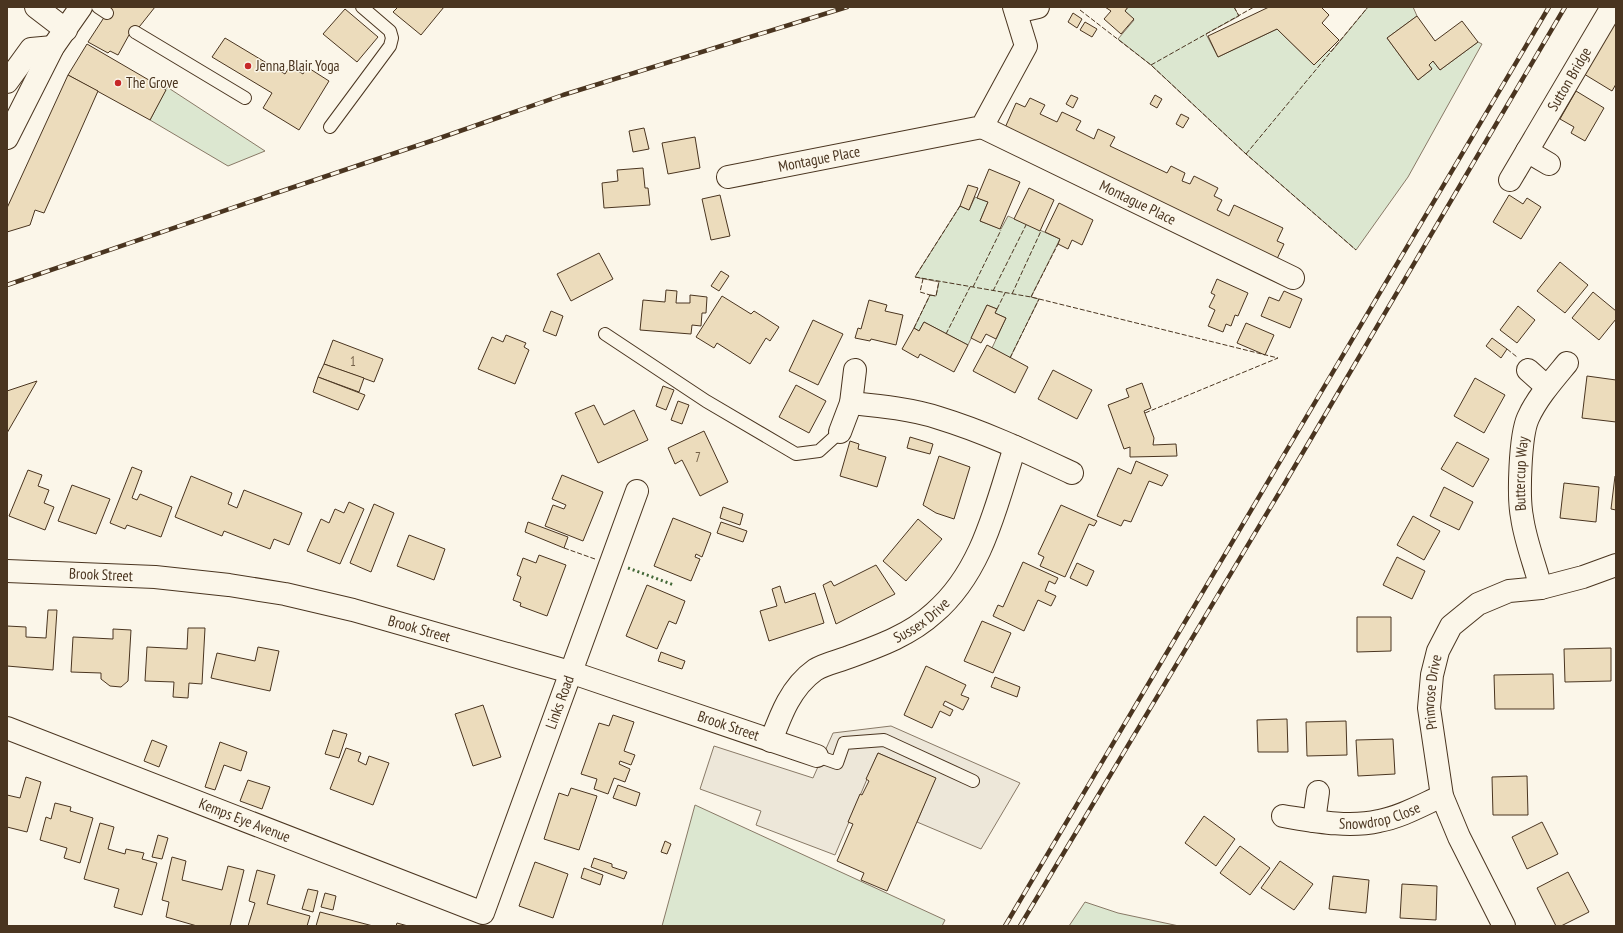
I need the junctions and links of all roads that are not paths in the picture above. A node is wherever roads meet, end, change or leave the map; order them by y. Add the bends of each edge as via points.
1 (36, 7) edge
2 (81, 7) edge
3 (362, 7) edge
4 (1038, 7) edge
5 (1612, 7) edge
6 (1015, 10) edge
7 (66, 30) junction
8 (135, 32) dead end
9 (53, 47) junction
10 (7, 82) edge
11 (245, 98) dead end
12 (330, 127) dead end
13 (982, 127) junction
14 (7, 138) edge
15 (1527, 151) junction
16 (1549, 164) dead end
17 (728, 177) dead end
18 (1510, 180) dead end
19 (1293, 278) dead end
20 (604, 334) dead end
21 (1567, 363) dead end
22 (855, 370) dead end
23 (1528, 370) dead end
24 (1547, 387) junction
25 (851, 403) junction
26 (840, 432) joint
27 (1015, 447) junction
28 (1072, 473) dead end
29 (637, 491) dead end
30 (1616, 565) edge
31 (7, 571) edge
32 (1541, 588) junction
33 (570, 672) junction
34 (7, 728) edge
35 (771, 741) junction
36 (817, 756) joint
37 (973, 781) dead end
38 (1318, 792) dead end
39 (1442, 796) junction
40 (1283, 816) dead end
41 (1314, 821) junction
42 (483, 913) joint
43 (1504, 926) edge

1 - 7 street
2 - 7 street
3 - 12 lane via 390,31 390,46
4 - 6 street
5 - 15 street, Sutton Bridge
6 - 13 street via 1026,46
7 - 9 street
8 - 11 lane
9 - 10 street via 32,49
9 - 14 street
13 - 17 street, Montague Place
13 - 19 street, Montague Place
15 - 16 street
15 - 18 street, Sutton Bridge
20 - 26 lane via 706,401 796,454 819,451
21 - 24 street, Buttercup Way
22 - 25 street
23 - 24 street
24 - 32 street, Buttercup Way via 1528,418 1522,448 1520,481 1522,517
25 - 26 street
25 - 27 street via 904,410 938,418
27 - 28 street
27 - 35 street, Sussex Drive via 990,526 974,562 959,587 914,629 889,642 816,670 797,687 782,710
29 - 33 street, Links Road
30 - 32 street, Primrose Drive
31 - 33 street, Brook Street via 155,577 285,594 353,610
32 - 39 street, Primrose Drive via 1509,591 1478,604 1451,626 1438,651 1432,675 1429,708
33 - 35 street, Brook Street
33 - 42 street, Links Road
34 - 42 street, Kemps Eye Avenue
35 - 36 street, Brook Street
36 - 37 lane via 837,763 844,743 884,740
38 - 41 street, Snowdrop Close
39 - 41 street, Snowdrop Close via 1379,821 1347,824
39 - 43 street, Primrose Drive via 1459,837
40 - 41 street, Snowdrop Close

